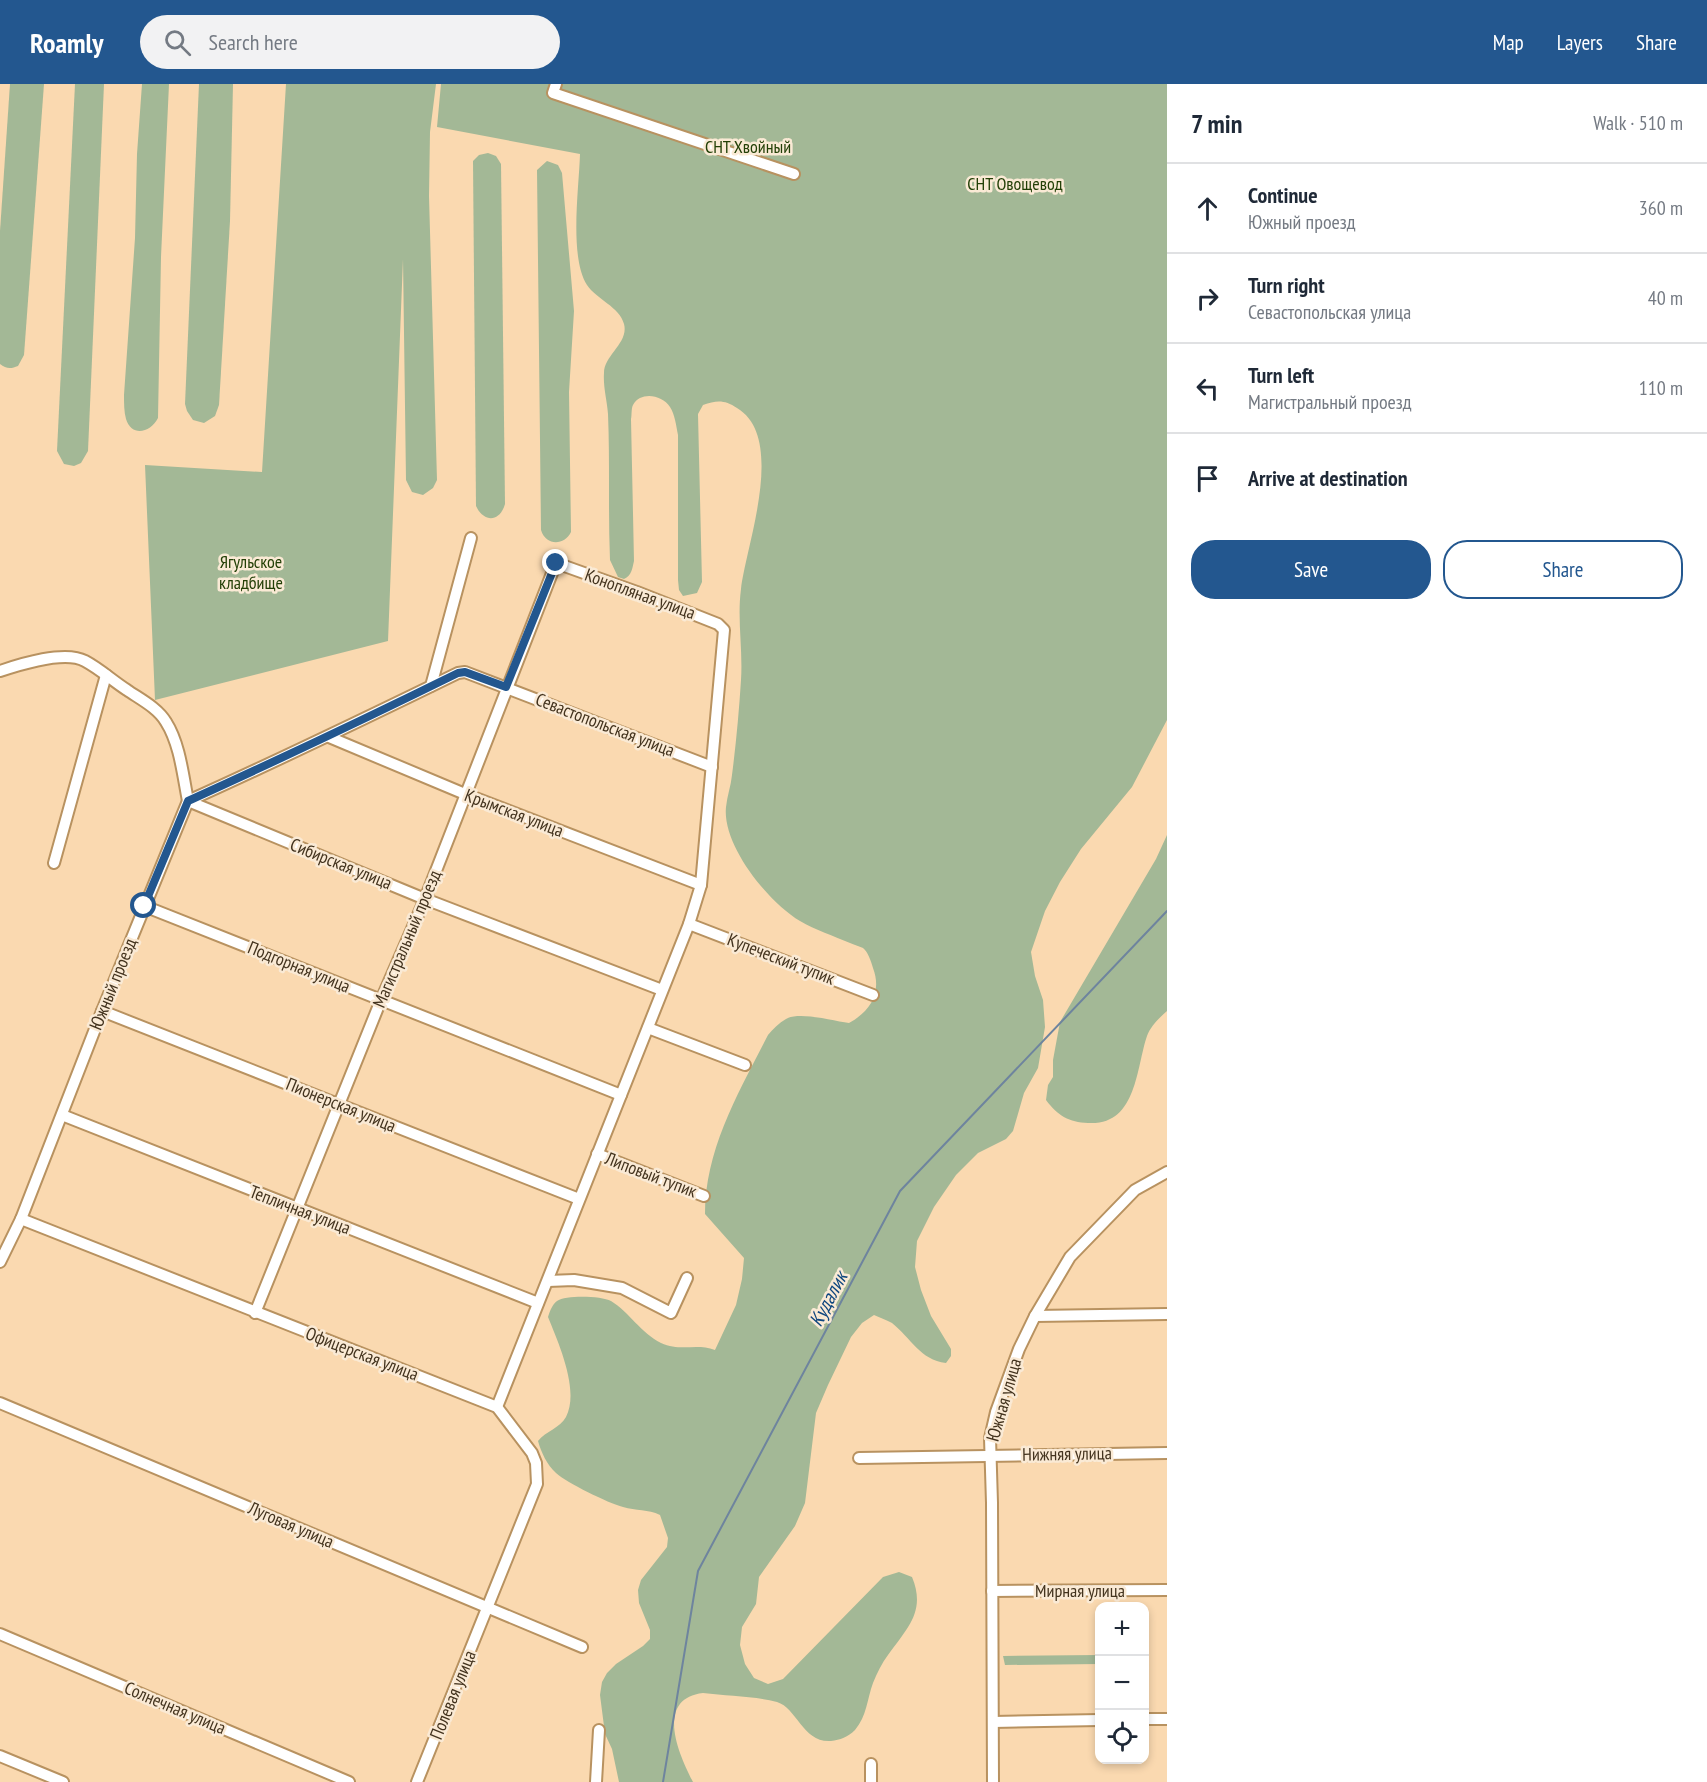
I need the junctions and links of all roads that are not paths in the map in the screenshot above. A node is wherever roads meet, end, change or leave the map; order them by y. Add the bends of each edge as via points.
1 (556, 84) edge
2 (794, 174) dead end
3 (471, 538) dead end
4 (556, 563) joint
5 (0, 671) edge
6 (106, 675) junction
7 (431, 686) junction
8 (506, 687) junction
9 (329, 737) junction
10 (712, 767) junction
11 (465, 794) junction
12 (188, 801) junction
13 (54, 863) dead end
14 (701, 885) junction
15 (425, 898) junction
16 (144, 906) junction
17 (689, 924) junction
18 (662, 990) junction
19 (873, 995) dead end
20 (381, 1000) junction
21 (102, 1011) junction
22 (648, 1028) junction
23 (745, 1065) dead end
24 (621, 1095) junction
25 (340, 1105) junction
26 (62, 1115) junction
27 (597, 1154) junction
28 (1167, 1172) edge
29 (704, 1196) dead end
30 (579, 1199) junction
31 (298, 1209) junction
32 (21, 1219) junction
33 (0, 1262) edge
34 (687, 1278) dead end
35 (548, 1281) junction
36 (538, 1303) junction
37 (255, 1313) junction
38 (1167, 1314) edge
39 (1035, 1316) junction
40 (0, 1403) edge
41 (497, 1407) junction
42 (1167, 1453) edge
43 (990, 1456) junction
44 (859, 1458) dead end
45 (1167, 1590) edge
46 (992, 1592) junction
47 (489, 1608) junction
48 (0, 1634) edge
49 (582, 1647) dead end
50 (1149, 1719) edge
51 (1167, 1719) edge
52 (1095, 1720) edge
53 (993, 1722) junction
54 (599, 1730) dead end
55 (0, 1756) edge
56 (871, 1764) dead end
57 (63, 1782) edge
58 (350, 1782) edge
59 (417, 1782) edge
60 (596, 1782) edge
61 (872, 1782) edge
62 (993, 1782) edge

1 - 2 street via 553,93
3 - 7 street
4 - 8 street, Магистральный проезд
4 - 10 street, Конопляная улица via 723,628
5 - 6 street via 68,657 84,660
6 - 12 street via 165,719
6 - 13 street
7 - 8 street, Севастопольская улица via 465,672
7 - 9 street
8 - 10 street, Севастопольская улица
8 - 11 street, Магистральный проезд
9 - 11 street, Крымская улица
9 - 12 street
10 - 14 street
11 - 14 street, Крымская улица
11 - 15 street, Магистральный проезд
12 - 15 street, Сибирская улица
12 - 16 street, Южный проезд
14 - 17 street
15 - 18 street, Сибирская улица
15 - 20 street, Магистральный проезд
16 - 20 street, Подгорная улица
16 - 21 street, Южный проезд
17 - 18 street
17 - 19 street, Купеческий тупик
18 - 22 street
20 - 24 street, Подгорная улица
20 - 25 street, Магистральный проезд
21 - 25 street, Пионерская улица
21 - 26 street, Южный проезд
22 - 23 street
22 - 24 street
24 - 27 street
25 - 30 street, Пионерская улица
25 - 31 street, Магистральный проезд
26 - 31 street, Тепличная улица
26 - 32 street, Южный проезд
27 - 29 street, Липовый тупик
27 - 30 street
28 - 39 street, Южная улица via 1134,1190 1070,1257
30 - 35 street
31 - 36 street, Тепличная улица
31 - 37 street, Магистральный проезд
32 - 33 street, Южный проезд
32 - 37 street, Офицерская улица
34 - 35 street via 671,1313 622,1288 574,1280
35 - 36 street
36 - 41 street
37 - 41 street, Офицерская улица
38 - 39 street
39 - 43 street, Южная улица via 996,1412
40 - 47 street, Луговая улица
41 - 47 street via 532,1453 537,1484
42 - 43 street, Нижняя улица
43 - 44 street, Нижняя улица
43 - 46 street, Южная улица
45 - 46 street, Мирная улица
46 - 53 street, Южная улица
47 - 49 street, Луговая улица
47 - 59 street, Полевая улица
48 - 58 street, Солнечная улица
50 - 51 street
52 - 53 street
53 - 62 street, Южная улица
54 - 60 street
55 - 57 street
56 - 61 street

